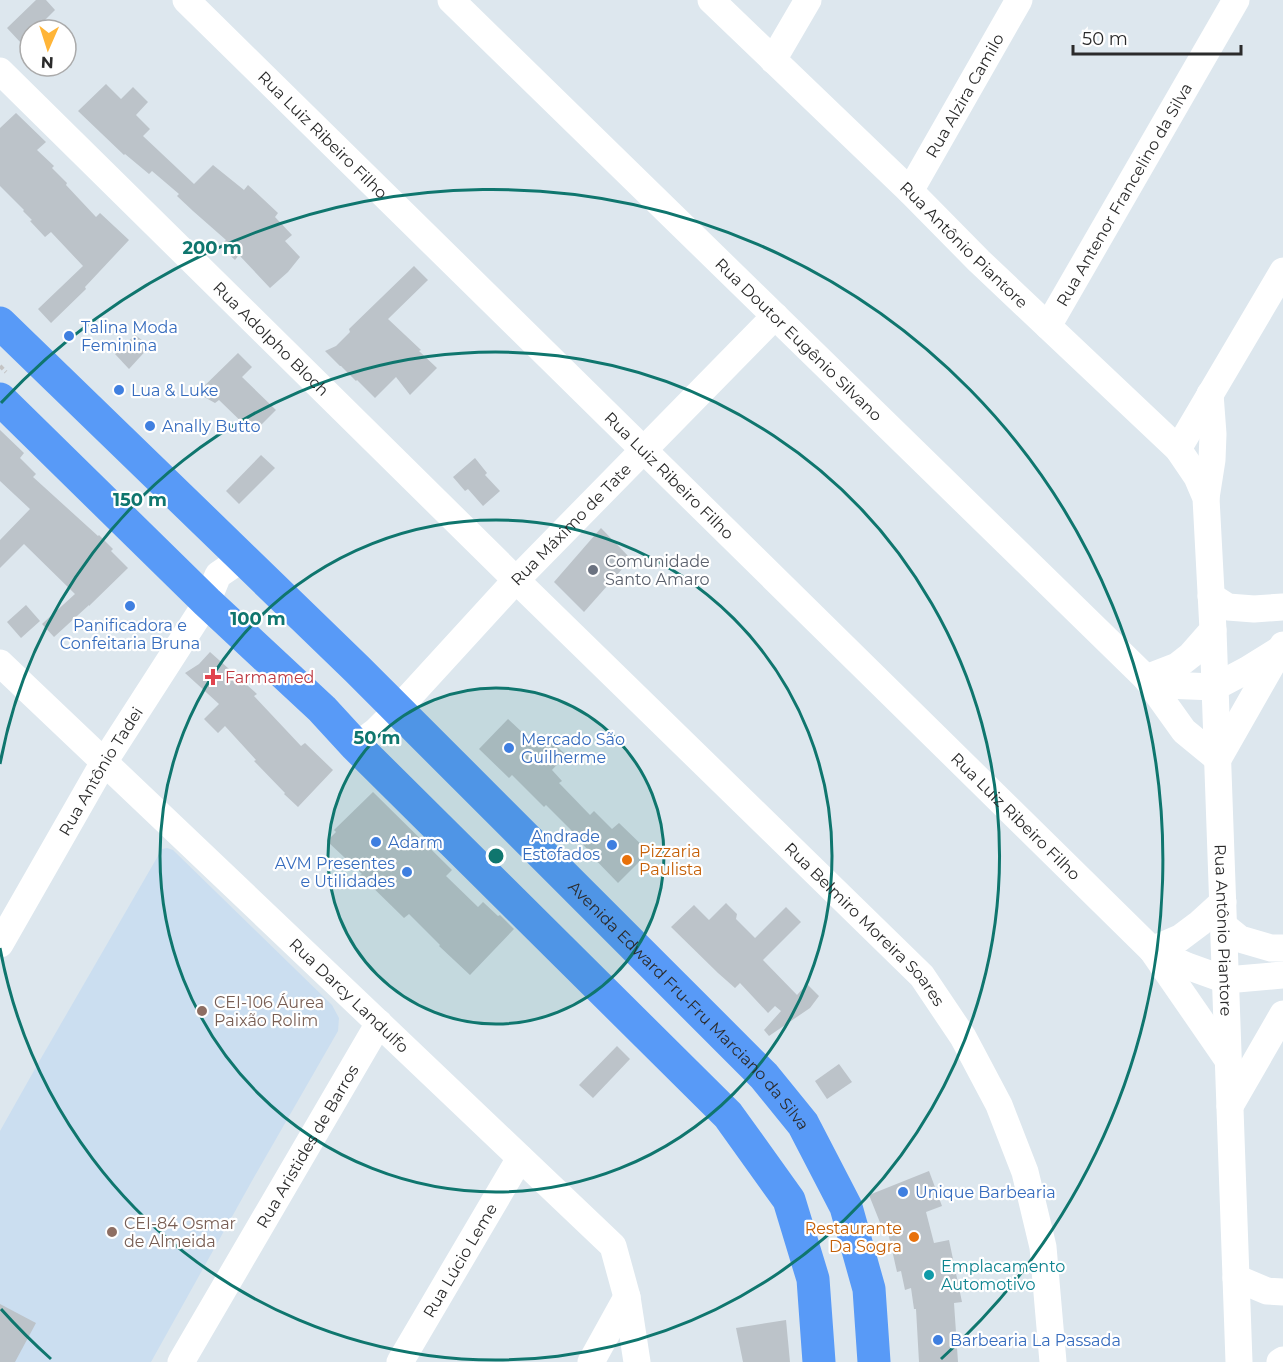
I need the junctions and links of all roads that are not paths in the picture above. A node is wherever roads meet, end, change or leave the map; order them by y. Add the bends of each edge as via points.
1 (186, 0) edge
2 (452, 0) edge
3 (711, 0) edge
4 (808, 0) edge
5 (1019, 0) edge
6 (1236, 0) edge
7 (773, 60) junction
8 (0, 71) edge
9 (910, 191) junction
10 (1283, 271) edge
11 (775, 316) junction
12 (0, 323) edge
13 (1048, 326) junction
14 (1210, 394) junction
15 (0, 399) edge
16 (1178, 449) junction
17 (644, 450) junction
18 (1206, 498) junction
19 (243, 558) junction
20 (516, 580) junction
21 (1211, 596) junction
22 (207, 602) junction
23 (1283, 607) edge
24 (1213, 630) junction
25 (1282, 648) edge
26 (0, 663) edge
27 (1146, 678) junction
28 (1215, 687) junction
29 (398, 711) junction
30 (356, 746) junction
31 (1218, 759) junction
32 (104, 762) junction
33 (1223, 914) junction
34 (0, 944) edge
35 (1283, 948) edge
36 (1152, 950) junction
37 (1283, 975) edge
38 (1226, 980) junction
39 (1283, 1014) edge
40 (379, 1023) junction
41 (1228, 1060) junction
42 (1230, 1106) junction
43 (520, 1158) junction
44 (1236, 1278) junction
45 (1283, 1292) edge
46 (627, 1297) junction
47 (181, 1362) edge
48 (400, 1362) edge
49 (591, 1362) edge
50 (637, 1362) edge
51 (819, 1362) edge
52 (874, 1362) edge
53 (1053, 1362) edge
54 (1239, 1362) edge

1 - 17 street, Rua Luiz Ribeiro Filho
2 - 11 street, Rua Doutor Eugênio Silvano
3 - 7 street, Rua Antônio Piantore
4 - 7 street
5 - 9 street, Rua Alzira Camilo
6 - 13 street, Rua Antenor Francelino da Silva
7 - 9 street, Rua Antônio Piantore
8 - 20 street, Rua Adolpho Bloch
9 - 13 street, Rua Antônio Piantore
10 - 14 street
11 - 17 street, Rua Máximo de Tate
11 - 27 street, Rua Doutor Eugênio Silvano
12 - 19 main road, Avenida Edward Fru-Fru Marciano da Silva
13 - 16 street, Rua Antônio Piantore
14 - 16 street
14 - 18 street, Rua Antônio Piantore via 1212,460
15 - 22 main road
16 - 18 street, Rua Antônio Piantore
17 - 20 street, Rua Máximo de Tate
17 - 36 street, Rua Luiz Ribeiro Filho
18 - 21 street, Rua Antônio Piantore
19 - 22 street via 218,574
19 - 29 main road, Avenida Edward Fru-Fru Marciano da Silva
20 - 29 street, Rua Máximo de Tate
20 - 53 street, Rua Belmiro Moreira Soares via 922,975 963,1036 999,1105 1025,1172 1043,1247
21 - 23 street via 1228,607
21 - 24 street, Rua Antônio Piantore
22 - 30 main road
22 - 32 street, Rua Antônio Tadei
24 - 27 street via 1177,666
24 - 28 street, Rua Antônio Piantore
25 - 28 street
25 - 31 street
26 - 32 street, Rua Darcy Landulfo
27 - 28 street, Rua Doutor Eugênio Silvano via 1164,685
27 - 31 street, Rua Doutor Eugênio Silvano via 1184,731
28 - 31 street, Rua Antônio Piantore
29 - 30 street
29 - 52 main road, Avenida Edward Fru-Fru Marciano da Silva via 757,1068 803,1124 846,1207 869,1288
30 - 51 main road via 728,1115 789,1200 813,1279
31 - 33 street, Rua Antônio Piantore
32 - 34 street, Rua Antônio Tadei
32 - 40 street, Rua Darcy Landulfo
33 - 35 street via 1240,939
33 - 36 street
33 - 38 street, Rua Antônio Piantore
36 - 38 street, Rua Luiz Ribeiro Filho
36 - 41 street, Rua Luiz Ribeiro Filho
37 - 38 street
38 - 41 street, Rua Antônio Piantore
39 - 42 street
40 - 43 street, Rua Darcy Landulfo
40 - 47 street, Rua Aristides de Barros
41 - 42 street, Rua Antônio Piantore
42 - 44 street, Rua Antônio Piantore
43 - 46 street, Rua Darcy Landulfo via 613,1246
43 - 48 street, Rua Lúcio Leme
44 - 45 street via 1267,1291
44 - 54 street, Rua Antônio Piantore
46 - 49 street
46 - 50 street, Rua Darcy Landulfo

